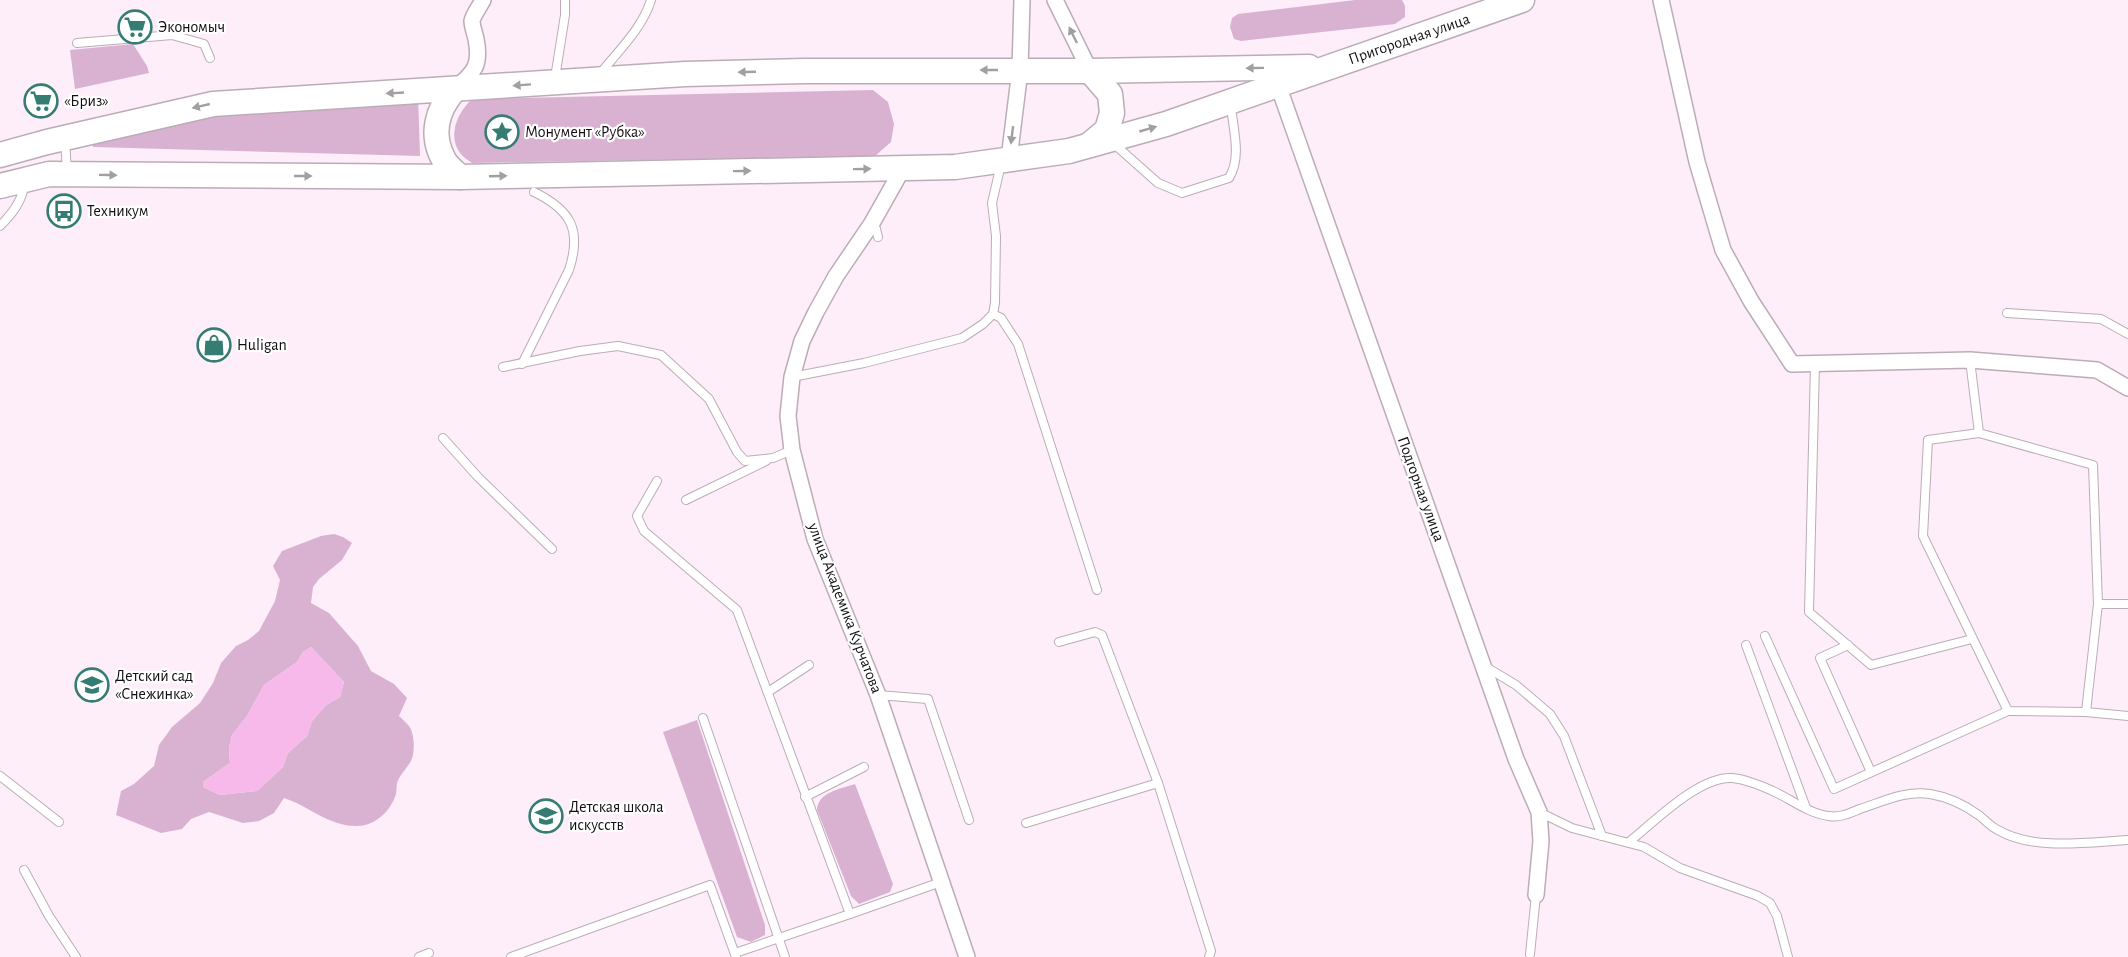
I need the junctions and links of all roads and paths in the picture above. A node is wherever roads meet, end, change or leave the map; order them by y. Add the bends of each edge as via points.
1 (483, 0) edge
2 (565, 0) edge
3 (651, 0) edge
4 (1022, 0) edge
5 (1055, 0) edge
6 (1522, 0) edge
7 (1661, 0) edge
8 (77, 44) dead end
9 (210, 58) dead end
10 (1330, 67) junction
11 (1020, 70) junction
12 (1090, 71) junction
13 (595, 80) junction
14 (555, 83) junction
15 (1278, 85) junction
16 (454, 90) junction
17 (1230, 102) junction
18 (65, 137) junction
19 (1099, 143) junction
20 (0, 155) edge
21 (1005, 159) junction
22 (903, 168) junction
23 (68, 174) junction
24 (460, 177) junction
25 (24, 180) junction
26 (0, 186) edge
27 (534, 192) dead end
28 (0, 226) edge
29 (2007, 313) dead end
30 (993, 314) junction
31 (2128, 334) edge
32 (1970, 360) junction
33 (522, 364) junction
34 (1815, 364) junction
35 (503, 368) dead end
36 (792, 377) junction
37 (2128, 388) edge
38 (1979, 433) junction
39 (443, 438) dead end
40 (792, 450) junction
41 (773, 458) junction
42 (657, 481) dead end
43 (686, 500) dead end
44 (552, 549) dead end
45 (1097, 590) dead end
46 (2098, 604) junction
47 (2128, 604) edge
48 (1765, 636) dead end
49 (1972, 639) junction
50 (1059, 642) dead end
51 (1746, 645) dead end
52 (1848, 645) junction
53 (809, 665) dead end
54 (1484, 666) junction
55 (768, 692) junction
56 (878, 694) junction
57 (2008, 711) junction
58 (2086, 712) junction
59 (2128, 716) edge
60 (703, 718) dead end
61 (864, 767) dead end
62 (1871, 772) junction
63 (0, 776) edge
64 (1158, 783) junction
65 (805, 797) junction
66 (1806, 808) junction
67 (1539, 812) junction
68 (969, 820) dead end
69 (59, 822) dead end
70 (1026, 823) dead end
71 (1602, 836) junction
72 (2128, 840) edge
73 (1629, 842) junction
74 (24, 870) dead end
75 (941, 882) junction
76 (1536, 896) joint
77 (850, 914) junction
78 (779, 939) junction
79 (429, 953) dead end
80 (1530, 954) dead end
81 (736, 955) edge
82 (76, 957) edge
83 (419, 957) edge
84 (511, 957) edge
85 (785, 957) edge
86 (967, 957) edge
87 (1209, 957) edge
88 (1788, 957) edge

1 - 16 street via 472,21 476,68
2 - 14 lane
3 - 13 lane via 647,14
4 - 11 street
12 -> 5 street
6 - 10 main road, Пригородная улица
7 - 34 street via 1696,162 1723,250 1792,364
8 - 9 lane via 172,35 204,44
10 -> 12 main road
10 - 15 main road, Пригородная улица
11 - 12 main road
11 -> 13 main road via 805,71
11 -> 21 street
12 - 19 main road via 1110,94 1112,113
13 - 14 main road
14 -> 16 main road
15 - 17 main road, Пригородная улица
15 - 54 street, Подгорная улица
16 -> 18 main road via 213,104
16 - 24 main road via 442,105 436,138 444,160
19 -> 17 main road, Пригородная улица
17 - 19 lane via 1234,170 1229,178 1182,194 1158,183
18 - 20 main road
18 - 23 lane
19 - 21 main road, Пригородная улица
21 - 22 main road, Пригородная улица via 955,167
21 - 30 lane via 992,203 996,236
24 -> 22 main road, Пригородная улица
22 - 36 street, улица Академика Курчатова via 875,230 836,276 816,312 802,341
23 -> 24 main road, Пригородная улица
23 - 25 main road, Пригородная улица
25 - 26 main road, Пригородная улица
25 - 28 lane via 17,205
27 - 33 lane via 552,201 570,220 574,254
29 - 31 lane via 2101,319
30 - 36 lane via 962,338
30 - 45 lane via 1001,318 1018,344
32 - 34 street
32 - 37 street via 2097,370
32 - 38 lane
33 - 35 lane
33 - 41 lane via 618,346 661,355 709,399 736,452 745,461
34 - 52 lane via 1809,612
36 - 40 street, улица Академика Курчатова via 788,416
38 - 46 lane via 2093,465
38 - 49 lane via 1928,440 1923,536
39 - 44 lane
40 - 41 lane
40 - 56 street, улица Академика Курчатова via 815,539
41 - 43 lane
42 - 55 lane via 637,516 644,531 737,610
46 - 47 lane
46 - 58 lane
48 - 62 lane via 1834,789
49 - 52 lane via 1871,665
49 - 57 lane
50 - 64 lane via 1095,632 1102,635
51 - 66 lane
52 - 62 lane via 1820,658
53 - 55 lane
54 - 67 street, Подгорная улица via 1490,693
54 - 71 lane via 1516,685 1550,714 1564,736
55 - 65 lane
56 - 68 lane via 928,699
56 - 75 street, улица Академика Курчатова
57 - 58 lane
57 - 62 lane
58 - 59 lane
60 - 78 lane
61 - 65 lane
63 - 69 lane
64 - 70 lane
64 - 87 lane via 1211,951
65 - 77 lane
66 - 72 lane via 1831,817 1902,795 1928,794 1960,803 1996,830 2018,838 2048,843
66 - 73 lane via 1747,781 1719,778 1691,792
67 - 71 lane via 1572,828
67 - 76 street, Подгорная улица
71 - 73 lane
73 - 88 lane via 1680,868 1770,903
74 - 82 lane
75 - 77 lane
75 - 86 street, улица Академика Курчатова
76 - 80 lane
77 - 78 lane
78 - 81 lane
78 - 85 lane
79 - 83 lane
81 - 84 lane via 710,885

